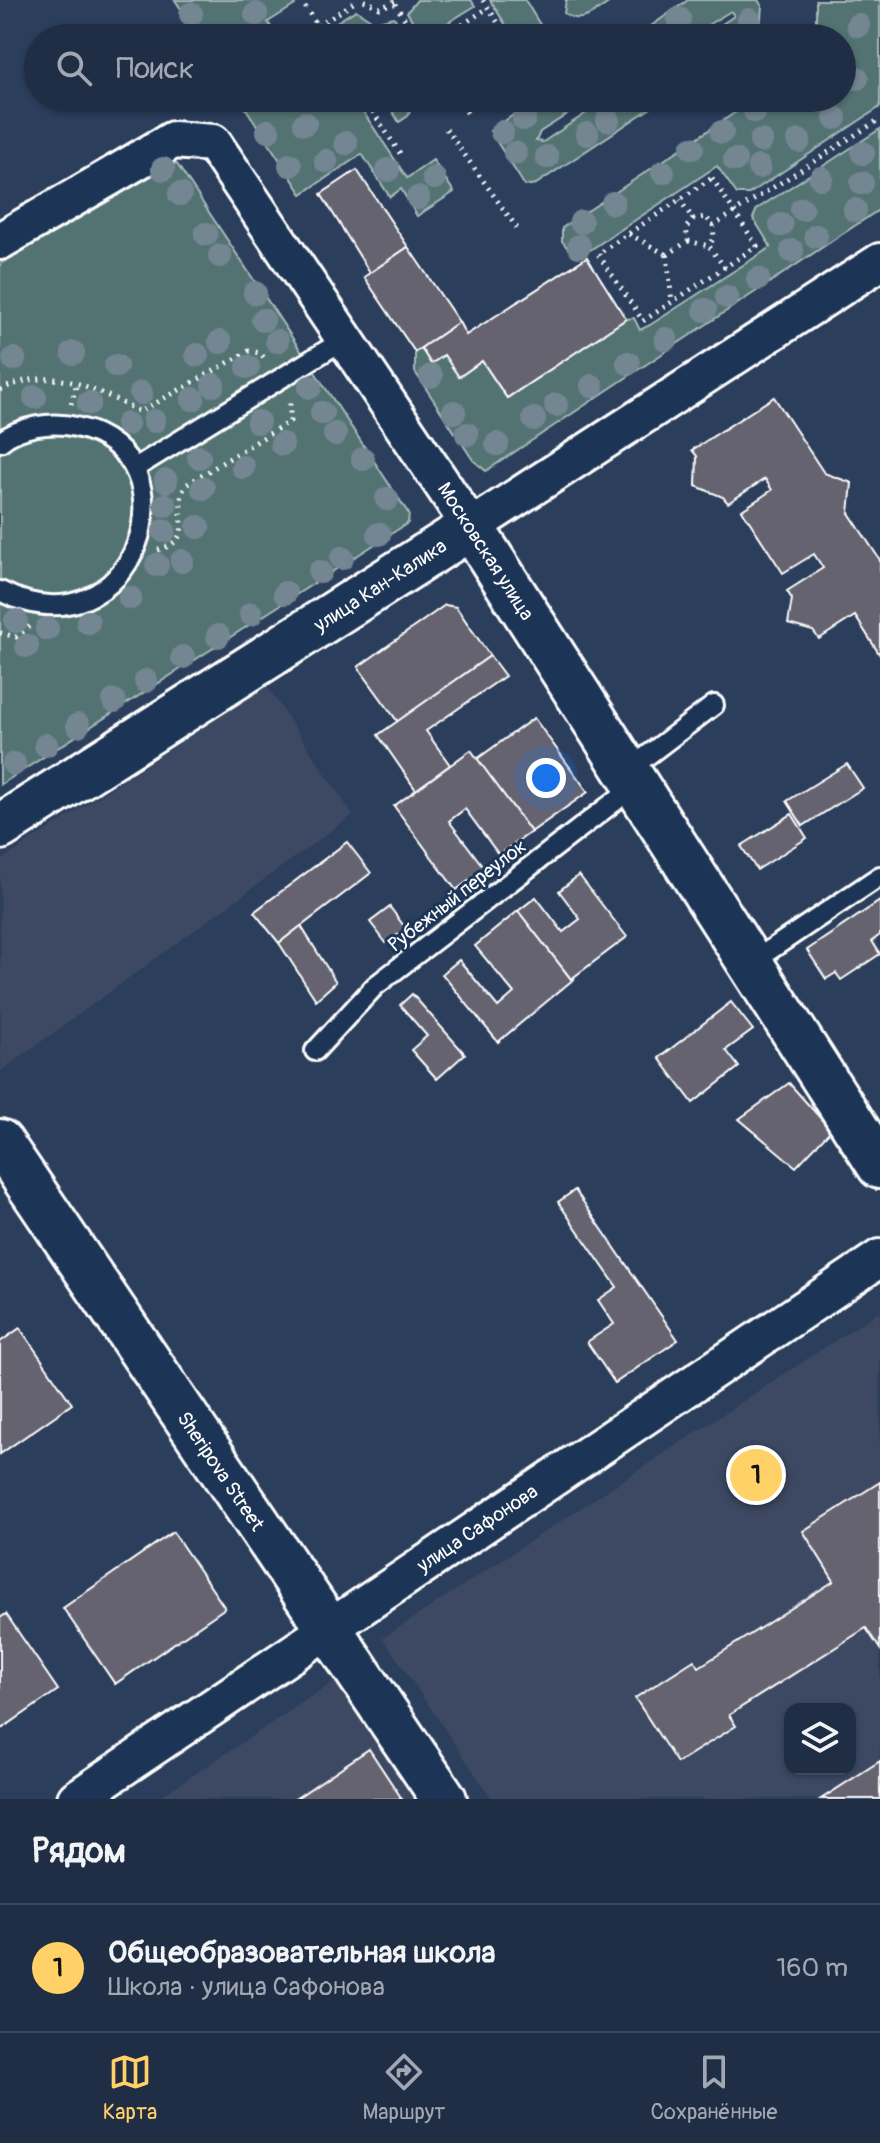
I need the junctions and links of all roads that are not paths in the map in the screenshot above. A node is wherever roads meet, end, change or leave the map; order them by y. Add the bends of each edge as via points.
1 (0, 241) edge
2 (880, 262) edge
3 (345, 339) junction
4 (0, 442) edge
5 (135, 468) junction
6 (471, 527) junction
7 (0, 591) edge
8 (714, 705) dead end
9 (631, 778) junction
10 (0, 827) edge
11 (880, 876) edge
12 (749, 964) junction
13 (315, 1051) dead end
14 (0, 1142) edge
15 (880, 1166) edge
16 (880, 1258) edge
17 (327, 1628) junction
18 (76, 1799) edge
19 (444, 1799) edge

1 - 3 street, Московская улица via 173,140 213,143
2 - 6 street, улица Кан-Калика
3 - 5 lane
3 - 6 street, Московская улица
4 - 5 lane via 22,430 64,424 88,429
5 - 7 lane via 142,491 141,533 135,554 109,585 91,597 47,605
6 - 9 street, Московская улица
6 - 10 street, улица Кан-Калика
8 - 9 lane, Рубежный переулок
9 - 12 street, Московская улица
9 - 13 lane, Рубежный переулок via 375,986
11 - 12 lane
12 - 15 street, Московская улица
14 - 17 street, Sheripova Street
16 - 17 street, улица Сафонова
17 - 18 street, улица Сафонова
17 - 19 street, Sheripova Street

